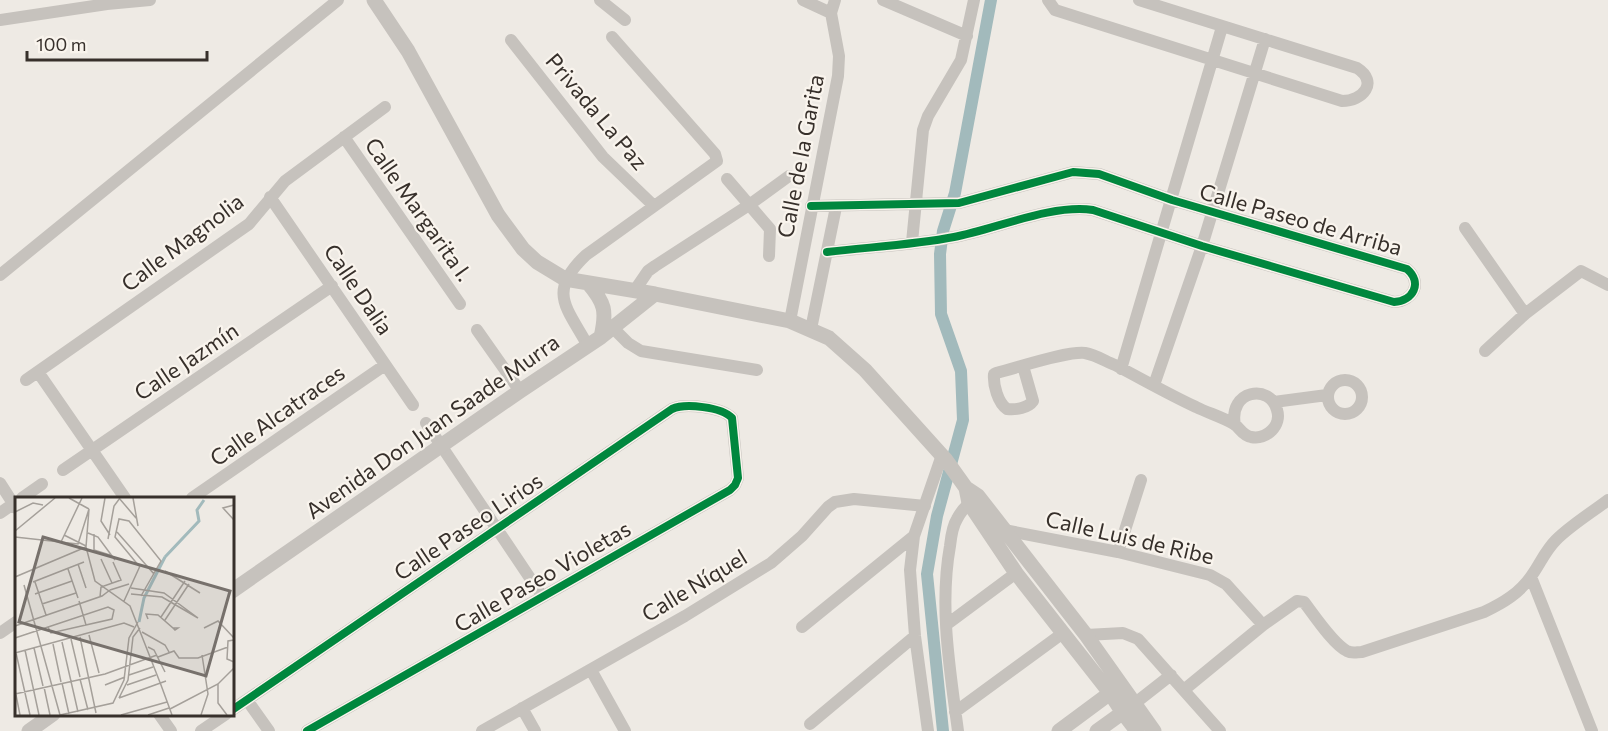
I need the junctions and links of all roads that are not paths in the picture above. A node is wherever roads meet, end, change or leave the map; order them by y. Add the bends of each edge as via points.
1 (150, 0) edge
2 (338, 0) edge
3 (374, 0) edge
4 (600, 0) edge
5 (803, 0) edge
6 (835, 0) edge
7 (883, 0) edge
8 (974, 0) edge
9 (1048, 0) edge
10 (1139, 0) edge
11 (831, 13) junction
12 (0, 20) edge
13 (625, 20) dead end
14 (1222, 27) junction
15 (967, 36) junction
16 (612, 37) dead end
17 (1265, 39) junction
18 (511, 40) dead end
19 (1213, 61) junction
20 (1255, 72) junction
21 (385, 107) dead end
22 (344, 137) junction
23 (789, 176) dead end
24 (727, 179) dead end
25 (270, 197) junction
26 (1172, 200) junction
27 (749, 205) junction
28 (916, 205) junction
29 (654, 206) junction
30 (811, 206) junction
31 (836, 207) junction
32 (1212, 212) junction
33 (1465, 228) dead end
34 (1161, 233) junction
35 (912, 242) junction
36 (1202, 246) junction
37 (827, 252) junction
38 (769, 256) dead end
39 (651, 269) junction
40 (0, 275) edge
41 (565, 279) junction
42 (588, 283) junction
43 (1608, 285) edge
44 (332, 286) junction
45 (635, 290) junction
46 (655, 294) junction
47 (460, 304) dead end
48 (1525, 314) junction
49 (790, 321) junction
50 (811, 329) junction
51 (477, 330) dead end
52 (607, 332) junction
53 (588, 346) junction
54 (1485, 351) dead end
55 (385, 365) junction
56 (1023, 366) junction
57 (1121, 369) junction
58 (757, 370) dead end
59 (38, 372) junction
60 (26, 380) dead end
61 (1154, 385) junction
62 (520, 391) junction
63 (1327, 396) dead end
64 (1274, 402) junction
65 (413, 405) dead end
66 (732, 418) joint
67 (426, 423) dead end
68 (1235, 424) junction
69 (442, 446) junction
70 (92, 450) junction
71 (944, 458) junction
72 (63, 470) dead end
73 (1141, 480) dead end
74 (0, 483) edge
75 (42, 484) dead end
76 (967, 491) junction
77 (25, 497) edge
78 (123, 497) edge
79 (193, 497) edge
80 (1608, 500) edge
81 (15, 501) edge
82 (15, 504) edge
83 (925, 506) junction
84 (0, 513) edge
85 (497, 527) junction
86 (1004, 530) junction
87 (914, 536) junction
88 (1118, 552) junction
89 (1016, 573) junction
90 (1531, 577) junction
91 (234, 590) edge
92 (542, 596) junction
93 (15, 623) edge
94 (946, 625) junction
95 (1263, 625) junction
96 (802, 627) dead end
97 (0, 633) edge
98 (1063, 633) junction
99 (1086, 635) junction
100 (915, 636) junction
101 (591, 670) junction
102 (1172, 675) junction
103 (1116, 688) junction
104 (1185, 689) junction
105 (247, 700) junction
106 (522, 708) junction
107 (1129, 708) junction
108 (234, 709) edge
109 (955, 712) junction
110 (50, 716) edge
111 (160, 716) edge
112 (223, 716) edge
113 (810, 724) dead end
114 (925, 729) edge
115 (29, 731) edge
116 (171, 731) edge
117 (201, 731) edge
118 (269, 731) edge
119 (307, 731) edge
120 (482, 731) edge
121 (535, 731) edge
122 (625, 731) edge
123 (958, 731) edge
124 (1059, 731) edge
125 (1097, 731) edge
126 (1137, 731) edge
127 (1154, 731) edge
128 (1220, 731) edge
129 (1592, 731) edge

1 - 12 street
2 - 40 street
3 - 41 street via 408,51 505,225 537,262
4 - 13 street
5 - 11 street
6 - 11 street, Calle de la Garita
7 - 15 street
8 - 15 street
9 - 19 street via 1055,9
10 - 14 street
11 - 30 street, Calle de la Garita via 839,56 838,76
14 - 17 street
14 - 19 street
15 - 28 street via 961,60 923,130
16 - 29 street via 717,161
17 - 20 street
17 - 20 street via 1357,68 1365,76 1365,93 1342,101
18 - 29 street, Privada La Paz via 603,157
19 - 20 street
19 - 26 street
20 - 32 street
21 - 22 street, Calle Magnolia
22 - 25 street, Calle Magnolia
22 - 47 street, Calle Margarita I.
23 - 27 street
24 - 27 street
25 - 44 street, Calle Dalia
25 - 59 street, Calle Magnolia via 249,224
26 - 28 street, Calle Paseo de Arriba via 1099,174 1073,172 959,203
26 - 32 street, Calle Paseo de Arriba
26 - 34 street
27 - 38 street via 770,229
27 - 39 street
28 - 31 street, Calle Paseo de Arriba
28 - 35 street
29 - 41 street via 586,255
30 - 31 street, Calle Paseo de Arriba
30 - 49 street, Calle de la Garita
31 - 37 street, Calle de la Garita
32 - 36 street
32 - 36 street, Calle Paseo de Arriba via 1407,269 1414,277 1414,291 1408,299 1394,302
33 - 48 street
34 - 35 street, Calle Paseo de Arriba via 1080,208 956,237
34 - 36 street, Calle Paseo de Arriba
34 - 57 street
35 - 37 street, Calle Paseo de Arriba
36 - 61 street
37 - 50 street, Calle de la Garita
39 - 45 street
39 - 46 street
41 - 42 street
41 - 53 street via 564,301
42 - 45 street
42 - 52 street via 603,305
43 - 48 street via 1581,271
44 - 55 street, Calle Dalia
44 - 70 street, Calle Jazmín
45 - 46 street
46 - 49 street
46 - 52 street, Avenida Don Juan Saade Murra
48 - 54 street
49 - 50 street
50 - 71 street via 829,338 865,370
51 - 62 street
52 - 53 street, Avenida Don Juan Saade Murra
52 - 58 street via 641,351
53 - 62 street, Avenida Don Juan Saade Murra
55 - 65 street, Calle Dalia
55 - 79 street, Calle Alcatraces
56 - 56 street via 993,376 1004,407 1012,410 1033,401
56 - 57 street via 1078,353 1095,356
57 - 61 street
59 - 60 street, Calle Magnolia
59 - 70 street
61 - 68 street
62 - 69 street, Avenida Don Juan Saade Murra
63 - 64 street
64 - 68 street via 1258,393 1249,394 1235,406
64 - 68 street via 1278,420 1267,435 1249,437
66 - 85 street, Calle Paseo Lirios via 727,412 688,405 677,407
66 - 92 street, Calle Paseo Violetas via 738,478 730,490
67 - 69 street
69 - 85 street
69 - 91 street, Avenida Don Juan Saade Murra
70 - 72 street, Calle Jazmín
70 - 78 street
71 - 76 street
71 - 83 street
73 - 88 street
74 - 81 street
75 - 77 street
76 - 86 street
76 - 89 street
76 - 94 street via 952,531 945,587
80 - 90 street via 1556,540
82 - 84 street
83 - 87 street
83 - 101 street, Calle Níquel via 854,499 835,502 771,563
85 - 92 street
85 - 105 street, Calle Paseo Lirios
86 - 88 street, Calle Luis de Ribe
86 - 99 street
87 - 96 street
87 - 100 street via 910,570
88 - 95 street, Calle Luis de Ribe via 1219,579
89 - 94 street
89 - 98 street
90 - 95 street via 1517,593 1484,612 1362,652 1344,650 1301,601
90 - 129 street
92 - 119 street, Calle Paseo Violetas
93 - 97 street
94 - 109 street
95 - 104 street
98 - 103 street
98 - 109 street
99 - 102 street via 1131,635
99 - 103 street
100 - 113 street
100 - 114 street
101 - 106 street, Calle Níquel
101 - 122 street
102 - 104 street
102 - 107 street
103 - 107 street
103 - 124 street
104 - 128 street
105 - 108 street, Calle Paseo Lirios
105 - 118 street
106 - 120 street, Calle Níquel
106 - 121 street
107 - 125 street
107 - 126 street
107 - 127 street
109 - 123 street
110 - 115 street
111 - 116 street
112 - 117 street

